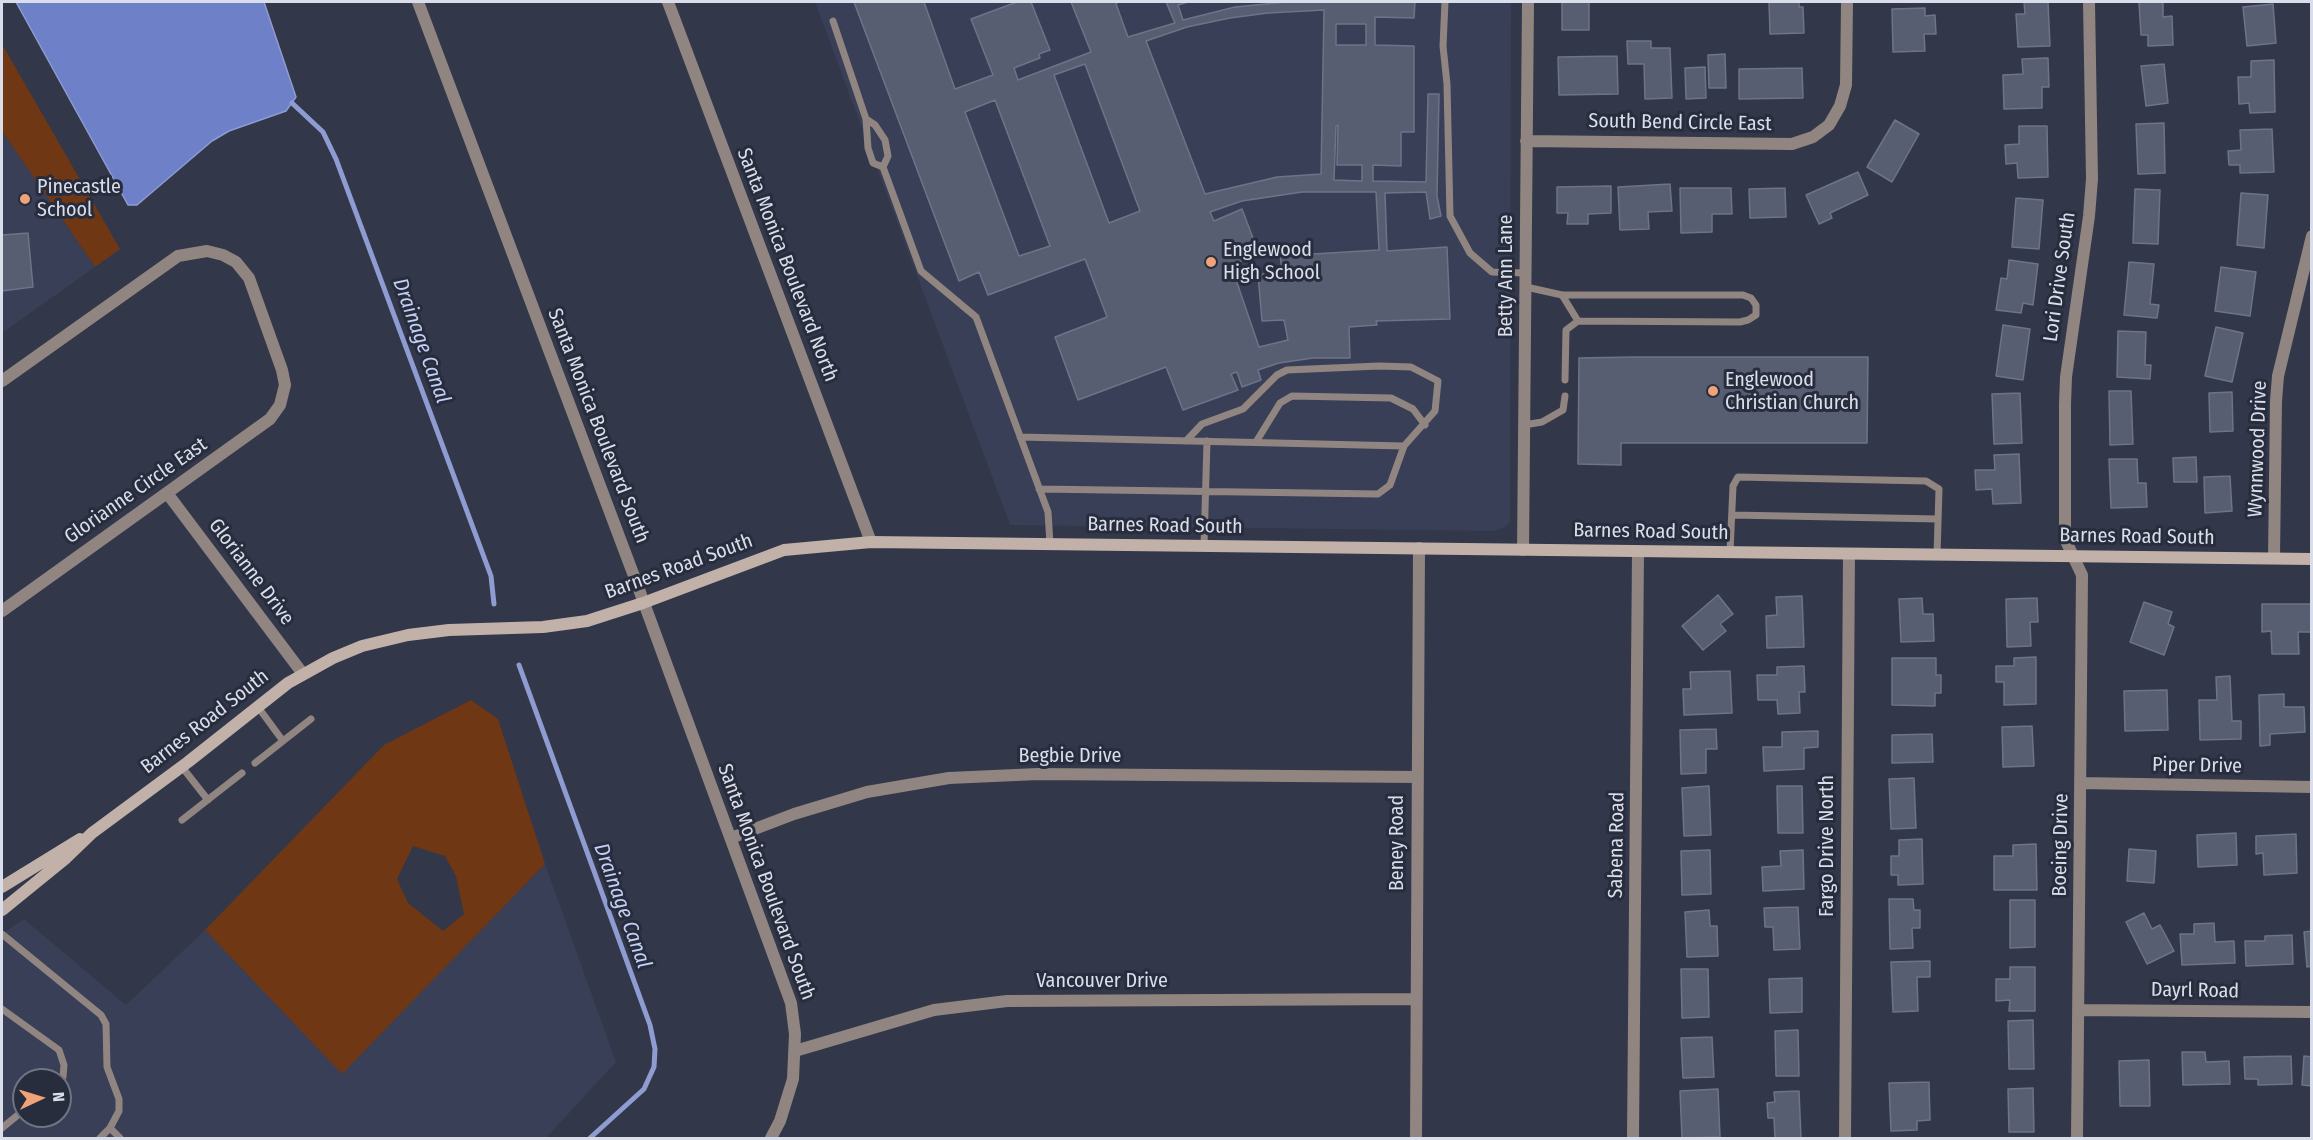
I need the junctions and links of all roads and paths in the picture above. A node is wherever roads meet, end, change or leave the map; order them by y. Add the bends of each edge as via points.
1 (418, 2) edge
2 (668, 2) edge
3 (1445, 2) edge
4 (1528, 2) edge
5 (1847, 2) edge
6 (2089, 2) edge
7 (833, 21) dead end
8 (866, 119) junction
9 (1526, 141) junction
10 (883, 168) junction
11 (2312, 236) edge
12 (1526, 273) junction
13 (1526, 287) junction
14 (1562, 295) junction
15 (1578, 321) junction
16 (1565, 380) dead end
17 (2, 381) edge
18 (1565, 396) dead end
19 (1425, 425) junction
20 (1524, 425) junction
21 (1020, 437) junction
22 (1186, 441) junction
23 (1208, 441) junction
24 (1256, 442) junction
25 (1404, 446) junction
26 (1040, 489) junction
27 (1205, 492) junction
28 (167, 494) junction
29 (1732, 515) junction
30 (1938, 519) junction
31 (871, 542) junction
32 (1050, 544) junction
33 (1204, 546) junction
34 (1419, 548) junction
35 (1523, 550) junction
36 (1638, 552) junction
37 (1730, 552) junction
38 (1849, 554) junction
39 (1937, 555) junction
40 (2072, 556) junction
41 (2274, 558) junction
42 (2312, 559) edge
43 (643, 603) junction
44 (2, 611) edge
45 (303, 674) junction
46 (258, 707) junction
47 (311, 719) dead end
48 (283, 741) junction
49 (255, 763) dead end
50 (182, 767) junction
51 (242, 773) dead end
52 (1417, 777) junction
53 (2081, 783) junction
54 (2312, 787) edge
55 (208, 800) junction
56 (182, 820) dead end
57 (92, 833) junction
58 (731, 838) junction
59 (2, 887) edge
60 (2, 910) edge
61 (2, 933) edge
62 (1416, 999) junction
63 (2, 1009) edge
64 (2078, 1010) junction
65 (2312, 1012) edge
66 (795, 1051) junction
67 (64, 1068) edge
68 (110, 1128) junction
69 (100, 1138) edge
70 (120, 1138) edge
71 (771, 1138) edge
72 (1416, 1138) edge
73 (1633, 1138) edge
74 (1845, 1138) edge
75 (2077, 1138) edge

1 - 43 street, Santa Monica Boulevard South
2 - 31 street, Santa Monica Boulevard North
3 - 12 lane via 1443,46 1450,216 1470,253 1492,272
4 - 9 street, Betty Ann Lane
5 - 9 street, South Bend Circle East via 1846,84 1840,106 1828,125 1814,137 1792,144
6 - 40 street, Lori Drive South via 2092,179 2066,386 2065,539
7 - 8 lane
8 - 10 lane via 873,163
8 - 10 lane via 885,140 888,156
9 - 12 street, Betty Ann Lane
10 - 21 lane via 921,271 976,317
11 - 41 street, Wynnwood Drive via 2278,376
12 - 13 street, Betty Ann Lane
13 - 14 lane
13 - 20 street, Betty Ann Lane
14 - 15 lane
14 - 15 lane via 1743,295 1756,305 1756,315 1740,322
15 - 16 lane via 1566,330
17 - 28 street, Glorianne Circle East via 178,256 207,251 236,262 249,278 282,370 283,396 270,420
18 - 20 lane via 1563,410 1542,422
19 - 22 lane via 1438,405 1438,381 1431,376 1410,367 1303,368 1277,375 1243,409 1202,424
19 - 24 lane via 1413,409 1390,398 1292,396 1280,403
19 - 25 lane
20 - 35 street, Betty Ann Lane
21 - 22 lane
21 - 26 lane
22 - 23 lane
23 - 24 lane
23 - 27 lane
24 - 25 lane
25 - 27 lane via 1390,485 1378,494
26 - 27 lane
26 - 32 lane via 1048,512
27 - 33 lane
28 - 44 street, Glorianne Circle East
28 - 45 street, Glorianne Drive
29 - 30 lane
29 - 30 lane via 1733,486 1738,477 1750,477 1926,481 1939,489
29 - 37 lane
30 - 39 lane
31 - 32 street, Barnes Road South
31 - 43 street, Barnes Road South via 784,550
32 - 33 street, Barnes Road South
33 - 34 street, Barnes Road South
34 - 35 street, Barnes Road South
34 - 52 street, Beney Road
35 - 36 street, Barnes Road South
36 - 37 street, Barnes Road South
36 - 73 street, Sabena Road
37 - 38 street, Barnes Road South
38 - 39 street, Barnes Road South
38 - 74 street, Fargo Drive North
39 - 40 street, Barnes Road South
40 - 41 street, Barnes Road South
40 - 53 street, Boeing Drive via 2082,575
41 - 42 street, Barnes Road South
43 - 45 street, Barnes Road South via 587,621 449,630 385,639
43 - 58 street, Santa Monica Boulevard South
45 - 46 street, Barnes Road South
46 - 48 lane
46 - 50 street, Barnes Road South
47 - 48 lane
48 - 49 lane
50 - 55 lane
50 - 57 street, Barnes Road South
51 - 55 lane
52 - 58 street, Begbie Drive via 1038,774 949,778 857,795
52 - 62 street, Beney Road
53 - 54 street, Piper Drive
53 - 64 street, Boeing Drive
55 - 56 lane
57 - 59 street, Barnes Road South
57 - 60 street, Barnes Road South
58 - 66 street, Santa Monica Boulevard South via 790,1003
61 - 68 lane via 101,1015 106,1024 107,1067 119,1099
62 - 66 street, Vancouver Drive via 1007,1001 934,1010
62 - 72 street, Beney Road
63 - 67 lane via 58,1050
64 - 65 street, Dayrl Road
64 - 75 street, Boeing Drive
66 - 71 street, Santa Monica Boulevard South via 793,1079
68 - 69 lane
68 - 70 lane

